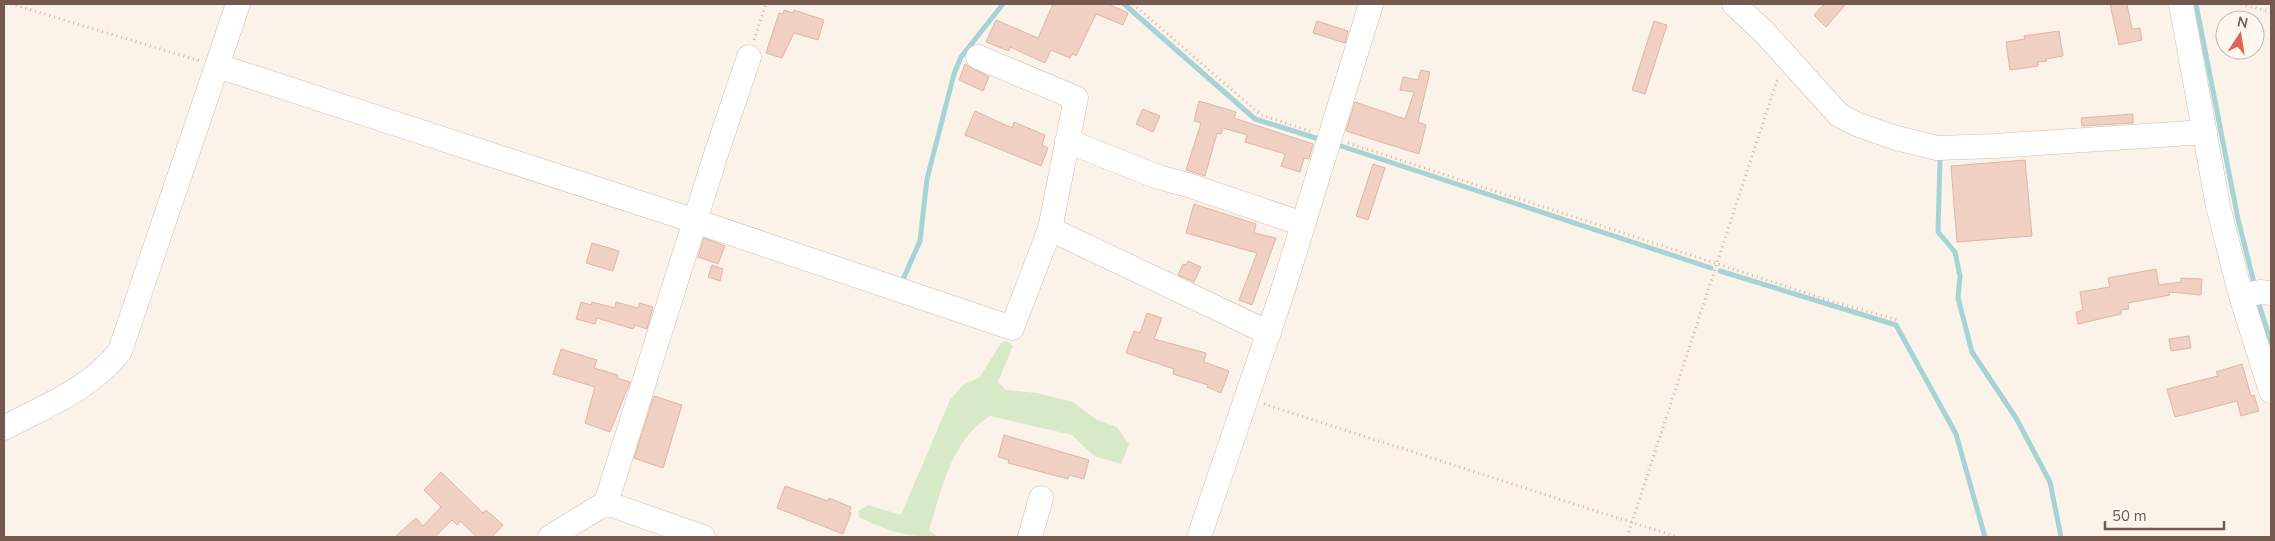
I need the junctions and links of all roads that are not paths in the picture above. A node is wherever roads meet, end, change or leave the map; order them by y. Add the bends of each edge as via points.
1 (238, 4) edge
2 (1371, 4) edge
3 (1734, 4) edge
4 (2181, 4) edge
5 (978, 57) dead end
6 (749, 58) road end
7 (218, 66) junction
8 (2205, 132) junction
9 (1068, 142) junction
10 (695, 221) junction
11 (1303, 224) junction
12 (1050, 229) junction
13 (2256, 293) edge
14 (1269, 333) junction
15 (2271, 391) edge
16 (4, 428) edge
17 (1041, 498) dead end
18 (606, 504) junction
19 (550, 537) edge
20 (703, 537) edge
21 (1030, 537) edge
22 (1200, 537) edge

1 - 7 street
2 - 11 street
3 - 8 street via 1839,115 1856,124 1938,148
4 - 8 street
5 - 9 street via 1076,98
6 - 10 street
7 - 10 street
7 - 16 street via 120,351 107,368 86,385
8 - 13 street via 2218,206
9 - 11 street via 1158,178
9 - 12 street
10 - 12 street via 1012,328
10 - 18 street
11 - 14 street
12 - 14 street
13 - 15 street
14 - 22 street
17 - 21 street
18 - 19 street
18 - 20 street

